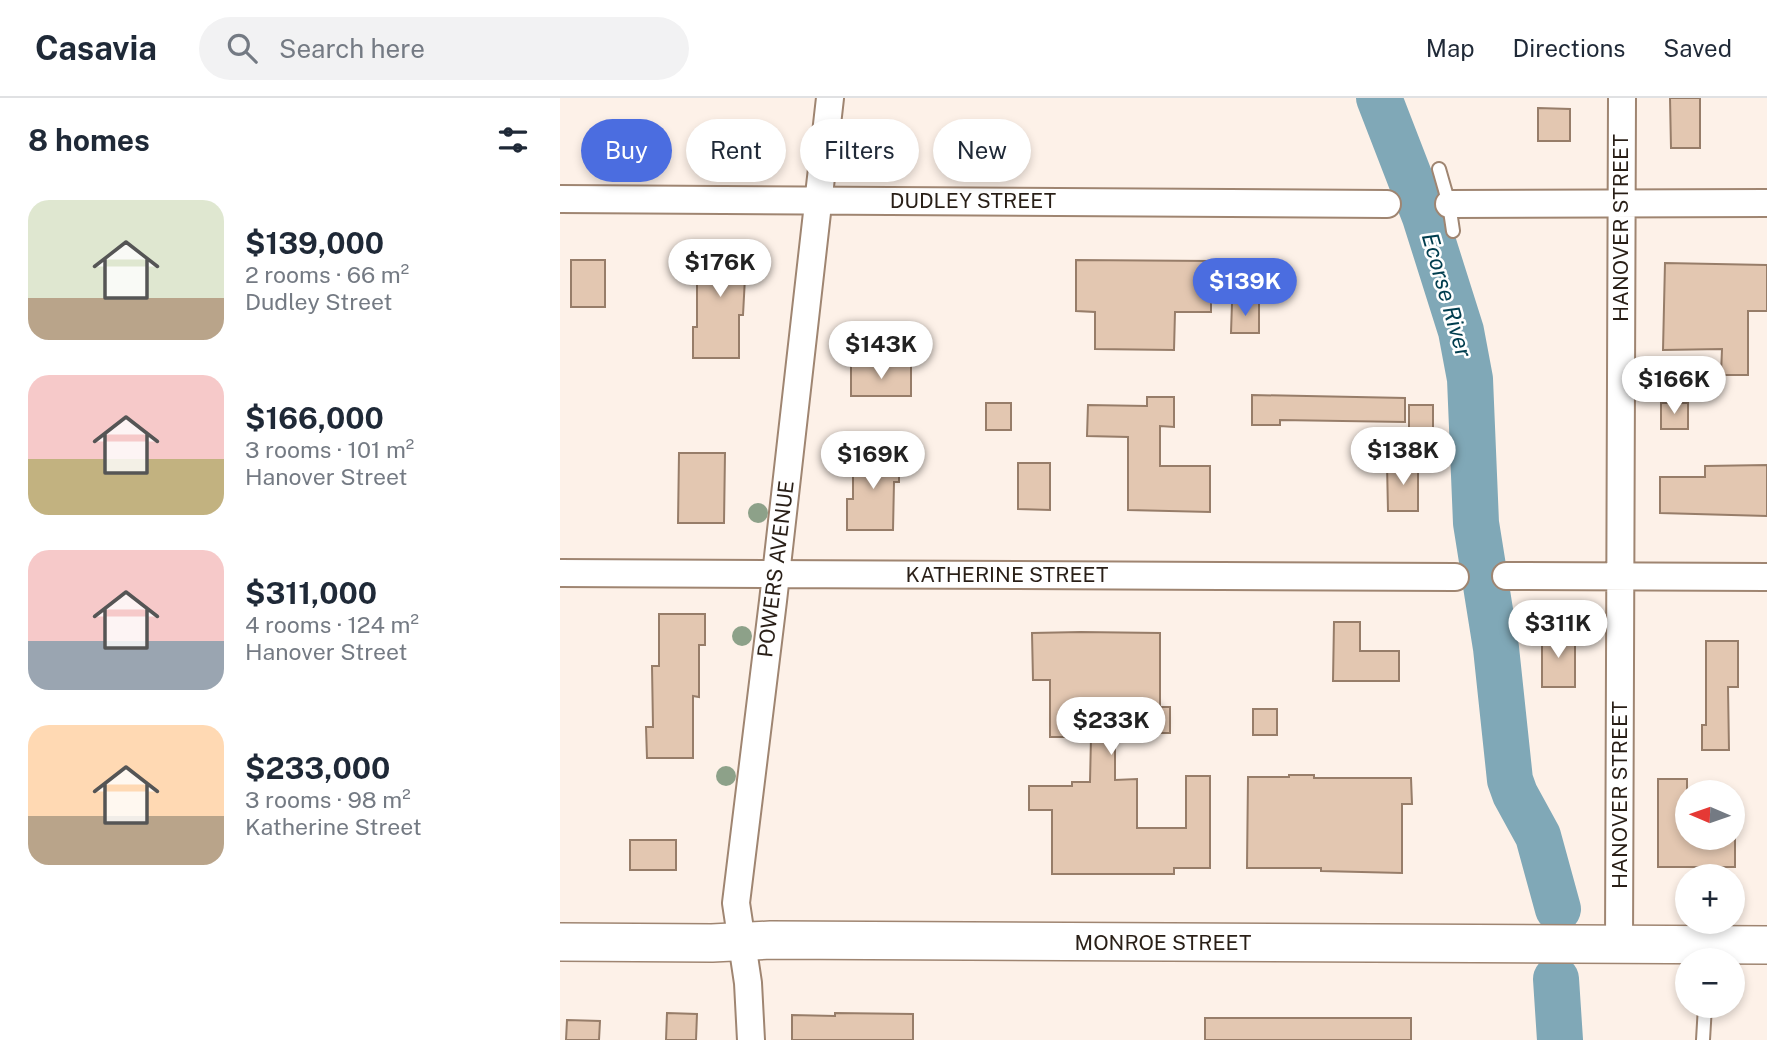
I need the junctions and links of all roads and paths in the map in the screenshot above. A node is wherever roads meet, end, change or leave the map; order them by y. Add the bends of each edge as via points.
1 (830, 98) edge
2 (1622, 98) edge
3 (1439, 170) dead end
4 (560, 199) edge
5 (818, 200) junction
6 (1620, 203) junction
7 (1767, 203) edge
8 (1387, 204) dead end
9 (1449, 204) junction
10 (1453, 231) dead end
11 (560, 573) edge
12 (776, 574) junction
13 (1506, 576) dead end
14 (1621, 576) junction
15 (1455, 577) dead end
16 (1767, 577) edge
17 (741, 941) junction
18 (560, 942) edge
19 (1767, 945) edge
20 (1604, 946) junction
21 (1744, 948) edge
22 (1675, 951) edge
23 (1704, 1018) edge
24 (751, 1040) edge
25 (1703, 1040) edge

1 - 5 street, POWERS AVENUE
2 - 6 street, HANOVER STREET
3 - 9 lane
4 - 5 street, DUDLEY STREET
5 - 8 street, DUDLEY STREET
5 - 12 street, POWERS AVENUE
6 - 7 street
6 - 9 street
6 - 14 street, HANOVER STREET
9 - 10 lane
11 - 12 street, KATHERINE STREET
12 - 15 street, KATHERINE STREET
12 - 17 street, POWERS AVENUE via 736,902
13 - 14 street
14 - 16 street
14 - 20 street, HANOVER STREET
17 - 18 street, MONROE STREET
17 - 20 street, MONROE STREET
17 - 24 street, POWERS AVENUE
19 - 21 street, MONROE STREET
20 - 22 street, MONROE STREET
23 - 25 lane

